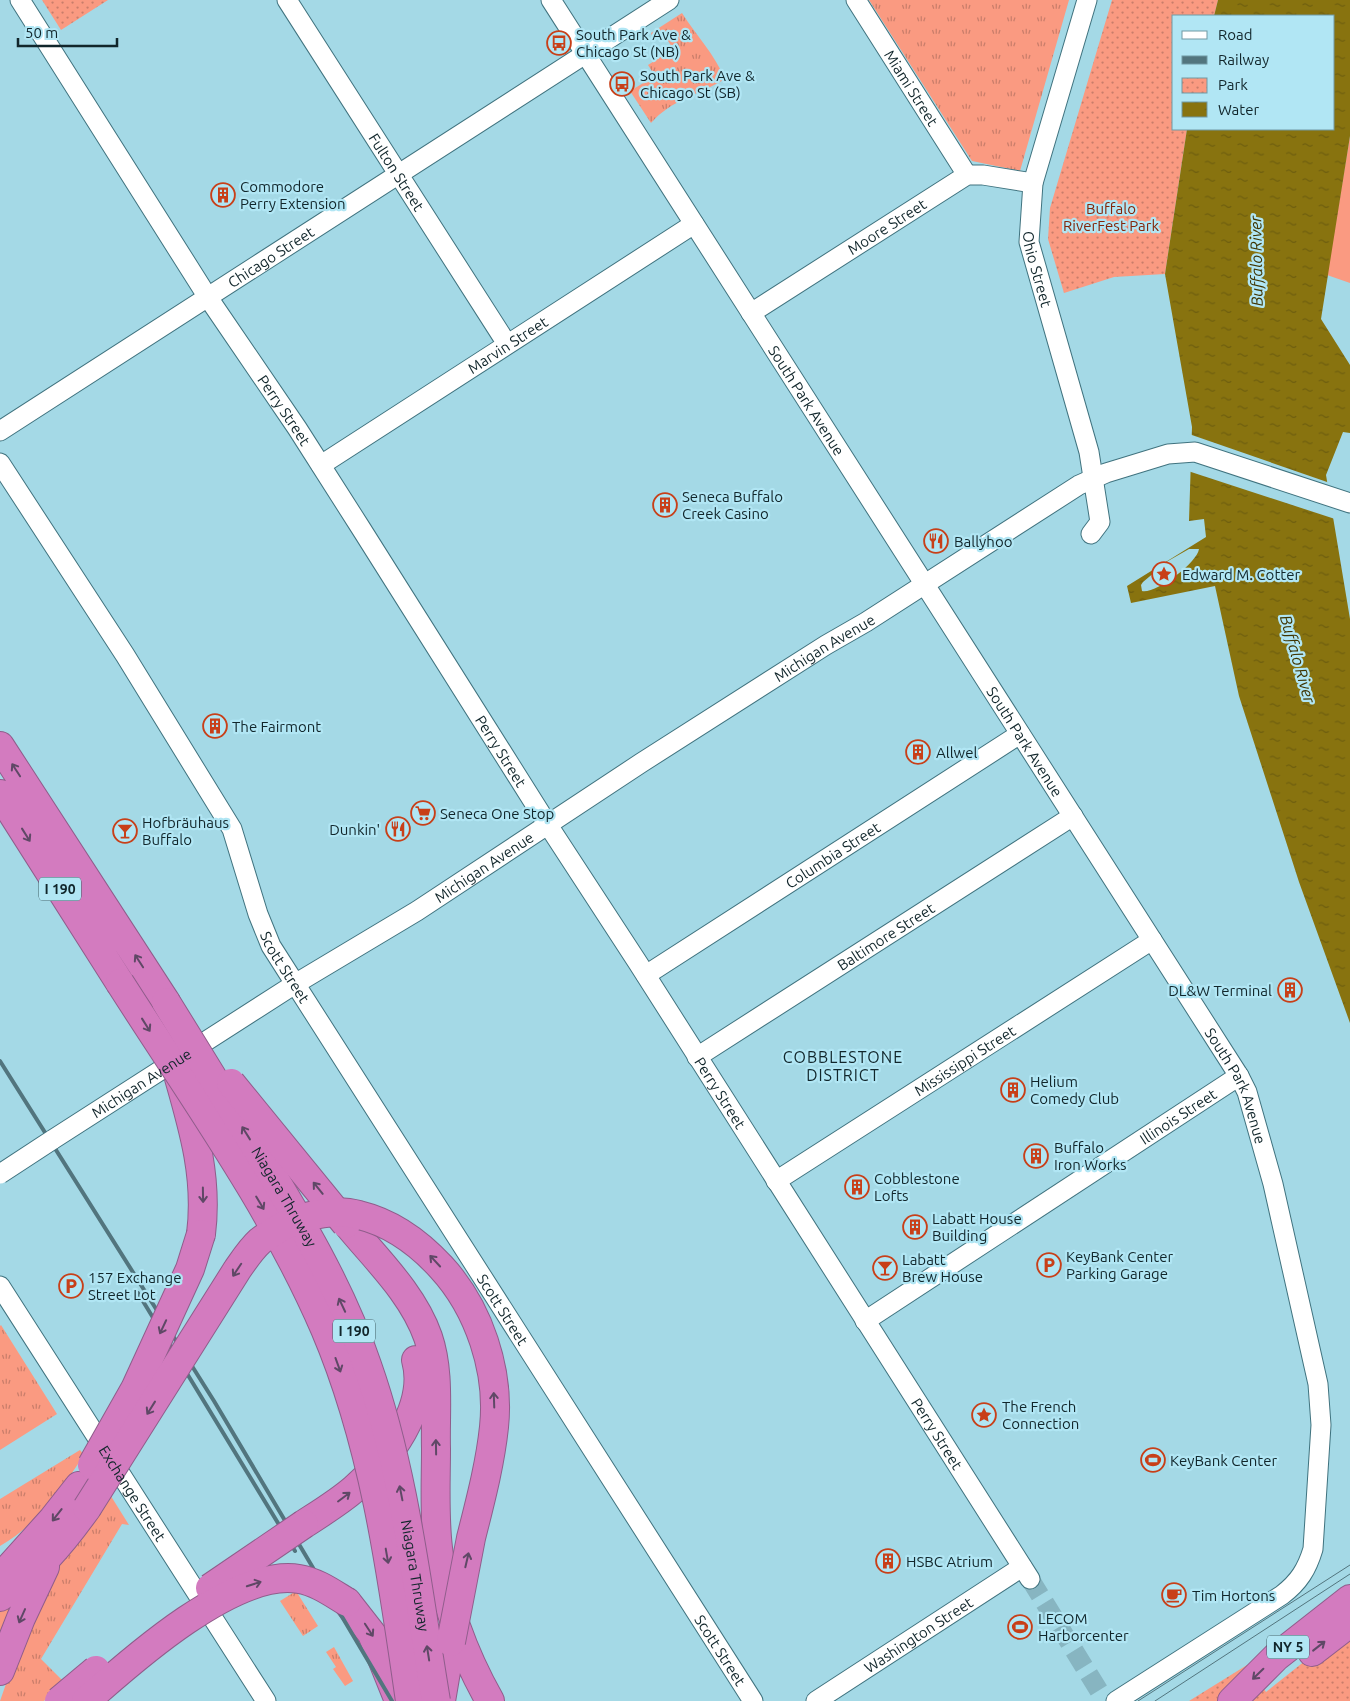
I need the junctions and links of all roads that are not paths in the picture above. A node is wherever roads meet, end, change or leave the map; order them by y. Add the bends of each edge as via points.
1 (20, 0) edge
2 (287, 0) edge
3 (551, 0) edge
4 (669, 0) edge
5 (856, 0) edge
6 (1086, 0) edge
7 (586, 54) junction
8 (398, 174) junction
9 (967, 174) junction
10 (1033, 183) junction
11 (694, 224) junction
12 (208, 296) junction
13 (751, 313) junction
14 (506, 344) junction
15 (0, 431) edge
16 (0, 463) edge
17 (321, 465) junction
18 (1093, 478) junction
19 (1350, 503) edge
20 (1091, 534) dead end
21 (924, 584) junction
22 (1020, 734) junction
23 (0, 746) edge
24 (0, 794) edge
25 (1073, 816) junction
26 (548, 825) junction
27 (1152, 940) junction
28 (646, 975) junction
29 (295, 984) junction
30 (166, 1002) junction
31 (697, 1057) junction
32 (177, 1074) junction
33 (1239, 1076) junction
34 (0, 1174) edge
35 (776, 1181) junction
36 (349, 1226) junction
37 (0, 1286) edge
38 (864, 1321) junction
39 (83, 1497) junction
40 (42, 1549) junction
41 (0, 1557) edge
42 (1026, 1573) joint
43 (0, 1578) edge
44 (0, 1597) edge
45 (1350, 1599) edge
46 (1350, 1623) edge
47 (0, 1671) edge
48 (484, 1691) edge
49 (1118, 1698) edge
50 (59, 1701) edge
51 (86, 1701) edge
52 (266, 1701) edge
53 (399, 1701) edge
54 (410, 1701) edge
55 (436, 1701) edge
56 (441, 1701) edge
57 (753, 1701) edge
58 (816, 1701) edge
59 (1232, 1701) edge
60 (1257, 1701) edge

1 - 12 street, Perry Street
2 - 8 street, Fulton Street
3 - 7 street, South Park Avenue
4 - 7 street, Chicago Street
5 - 9 street, Miami Street
6 - 10 street, Ohio Street
7 - 8 street, Chicago Street
7 - 11 street, South Park Avenue
8 - 12 street, Chicago Street
8 - 14 street, Fulton Street
9 - 10 street
9 - 13 street, Moore Street
10 - 18 street, Ohio Street via 1029,242 1089,452
11 - 13 street, South Park Avenue
11 - 14 street, Marvin Street
12 - 15 street, Chicago Street
12 - 17 street, Perry Street
13 - 21 street, South Park Avenue
14 - 17 street, Marvin Street
16 - 29 street, Scott Street via 125,655 232,830 271,946
17 - 26 street, Perry Street
18 - 19 street, Michigan Avenue via 1168,454 1195,452
18 - 20 street, Ohio Street via 1100,522
18 - 21 street, Michigan Avenue
21 - 22 street, South Park Avenue
21 - 26 street, Michigan Avenue
22 - 25 street, South Park Avenue
22 - 28 street, Columbia Street
30 -> 23 highway, Niagara Thruway / I 190
24 -> 32 highway, Niagara Thruway / I 190, bridge
25 - 27 street, South Park Avenue
25 - 31 street, Baltimore Street
26 - 28 street, Perry Street
26 - 29 street, Michigan Avenue via 417,911
27 - 33 street, South Park Avenue
27 - 35 street, Mississippi Street
28 - 31 street, Perry Street
29 - 34 street, Michigan Avenue, bridge
29 - 57 street, Scott Street
36 -> 30 highway, bridge
55 -> 30 highway, Niagara Thruway / I 190, bridge via 402,1496 388,1432 367,1364 304,1228
31 - 35 street, Perry Street
32 -> 39 highway, bridge via 200,1157 204,1210 200,1234 190,1269
32 -> 54 highway, Niagara Thruway / I 190, bridge via 262,1207 325,1330 364,1445 378,1508
33 - 38 street, Illinois Street
33 - 49 street, South Park Avenue via 1247,1092 1273,1184 1318,1384 1321,1425 1313,1548 1308,1566 1286,1592
35 - 38 street, Perry Street
48 -> 36 highway, bridge via 457,1627 441,1571 435,1378 427,1336 408,1300
50 -> 36 highway, bridge via 148,1631 343,1498 371,1473 403,1430 415,1402 418,1365 400,1313
37 - 52 street, Exchange Street
38 - 42 street, Perry Street
39 -> 40 highway
56 -> 39 highway, bridge via 462,1578 494,1426 494,1398 486,1348 476,1320 451,1278 403,1233 357,1214 339,1212 315,1215 286,1225 260,1242 237,1270
40 - 41 highway
40 - 43 highway
40 - 44 highway via 29,1576
40 -> 47 highway via 21,1618
42 - 58 street, Washington Street
45 -> 59 highway, NY 5 via 1276,1657
60 -> 46 highway, NY 5 via 1312,1651
51 -> 53 highway, bridge via 128,1664 188,1620 253,1583 276,1579 299,1579 323,1587 347,1602 372,1634

